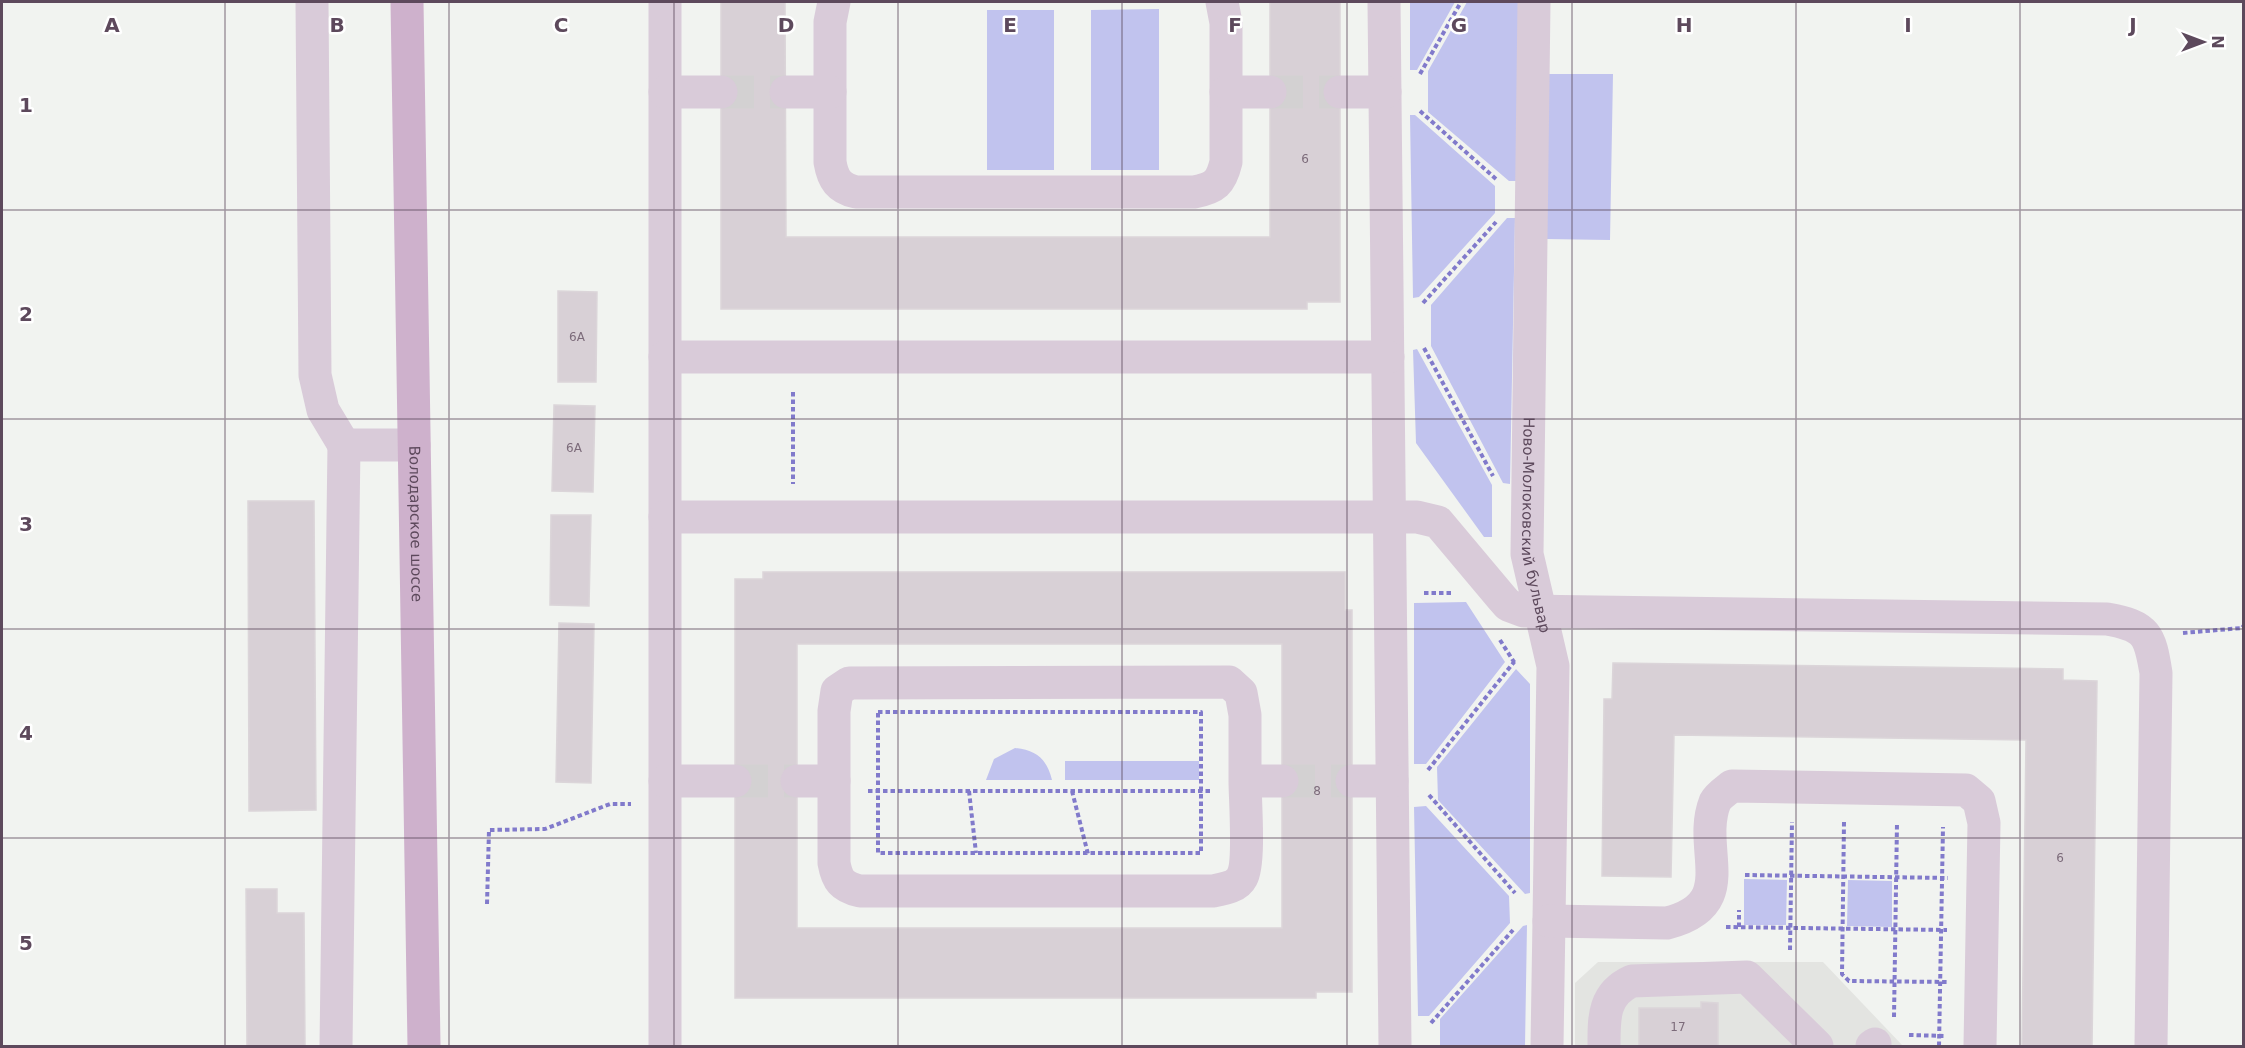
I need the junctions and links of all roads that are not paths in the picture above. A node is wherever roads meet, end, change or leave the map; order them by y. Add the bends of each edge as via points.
1 (312, 2) edge
2 (407, 2) edge
3 (665, 2) edge
4 (834, 2) edge
5 (1222, 2) edge
6 (1384, 2) edge
7 (1534, 2) edge
8 (665, 92) junction
9 (722, 92) tunnel mouth
10 (786, 92) tunnel mouth
11 (830, 92) junction
12 (1226, 92) junction
13 (1270, 92) tunnel mouth
14 (1340, 92) tunnel mouth
15 (1385, 92) junction
16 (665, 357) junction
17 (1388, 357) junction
18 (344, 445) junction
19 (414, 445) junction
20 (665, 517) junction
21 (1389, 517) junction
22 (1540, 611) junction
23 (735, 781) tunnel mouth
24 (797, 781) tunnel mouth
25 (1282, 781) tunnel mouth
26 (1352, 781) tunnel mouth
27 (1392, 781) junction
28 (834, 786) junction
29 (1245, 786) junction
30 (665, 793) junction
31 (1534, 922) junction
32 (1980, 1041) edge
33 (336, 1047) edge
34 (423, 1047) edge
35 (665, 1047) edge
36 (1395, 1047) edge
37 (1547, 1047) edge
38 (1604, 1047) edge
39 (1816, 1047) edge
40 (2151, 1047) edge

1 - 18 street via 315,375 323,410
2 - 19 main road, Володарское шоссе
3 - 8 street
4 - 11 street via 830,22
5 - 12 street via 1226,23
6 - 15 street
7 - 22 street, Ново-Молоковский бульвар via 1527,554
8 - 9 street
8 - 16 street
10 - 11 street
11 - 12 street via 832,177 843,189 1194,192 1212,189 1222,180 1226,162
12 - 13 street
14 - 15 street
15 - 17 street
16 - 17 street
16 - 20 street
17 - 21 street
18 - 19 street
18 - 33 street
19 - 34 main road, Володарское шоссе
20 - 21 street
20 - 30 street
21 - 22 street via 1438,522 1508,605
21 - 27 street
22 - 31 street, Ново-Молоковский бульвар via 1552,662
22 - 40 street via 2108,619 2134,624 2151,644 2156,673
23 - 30 street
24 - 28 street
25 - 29 street
26 - 27 street
27 - 36 street
28 - 29 street via 837,879 847,888 860,891 1230,888 1242,876 1245,860
28 - 29 street via 834,711 837,691 849,682 1194,680 1229,682 1241,693 1245,715
30 - 35 street
31 - 32 street via 1667,923 1686,918 1705,903 1712,874 1716,800 1732,786 1966,789 1979,801 1984,823
31 - 37 street, Ново-Молоковский бульвар
38 - 39 street via 1608,1001 1632,981 1747,977

